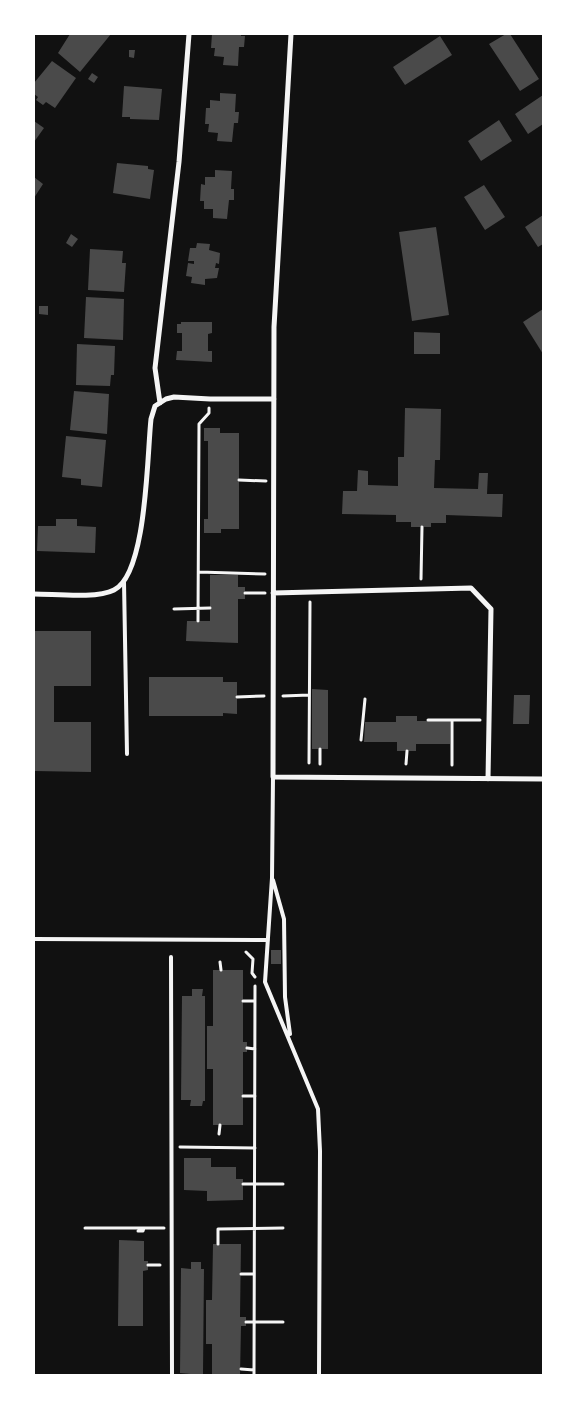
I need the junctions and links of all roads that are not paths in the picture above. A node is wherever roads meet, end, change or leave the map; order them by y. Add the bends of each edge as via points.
1 (189, 34) edge
2 (291, 34) edge
3 (274, 399) junction
4 (160, 403) junction
5 (124, 582) junction
6 (273, 593) junction
7 (34, 594) edge
8 (127, 754) dead end
9 (273, 777) junction
10 (488, 779) junction
11 (543, 779) edge
12 (272, 878) junction
13 (34, 939) edge
14 (268, 940) junction
15 (171, 957) dead end
16 (290, 1038) junction
17 (172, 1375) edge
18 (319, 1375) edge

1 - 4 street via 179,162 155,368
2 - 3 street via 274,327
3 - 4 street via 174,396
3 - 6 street
4 - 5 street via 155,406 151,419 136,555
5 - 7 street via 104,594
5 - 8 lane
6 - 9 street
6 - 10 street via 472,588 491,609
9 - 10 street
9 - 12 lane
10 - 11 street
12 - 14 lane
12 - 16 lane via 284,918 285,997
13 - 14 lane
14 - 16 lane via 265,982
15 - 17 lane
16 - 18 lane via 318,1109

